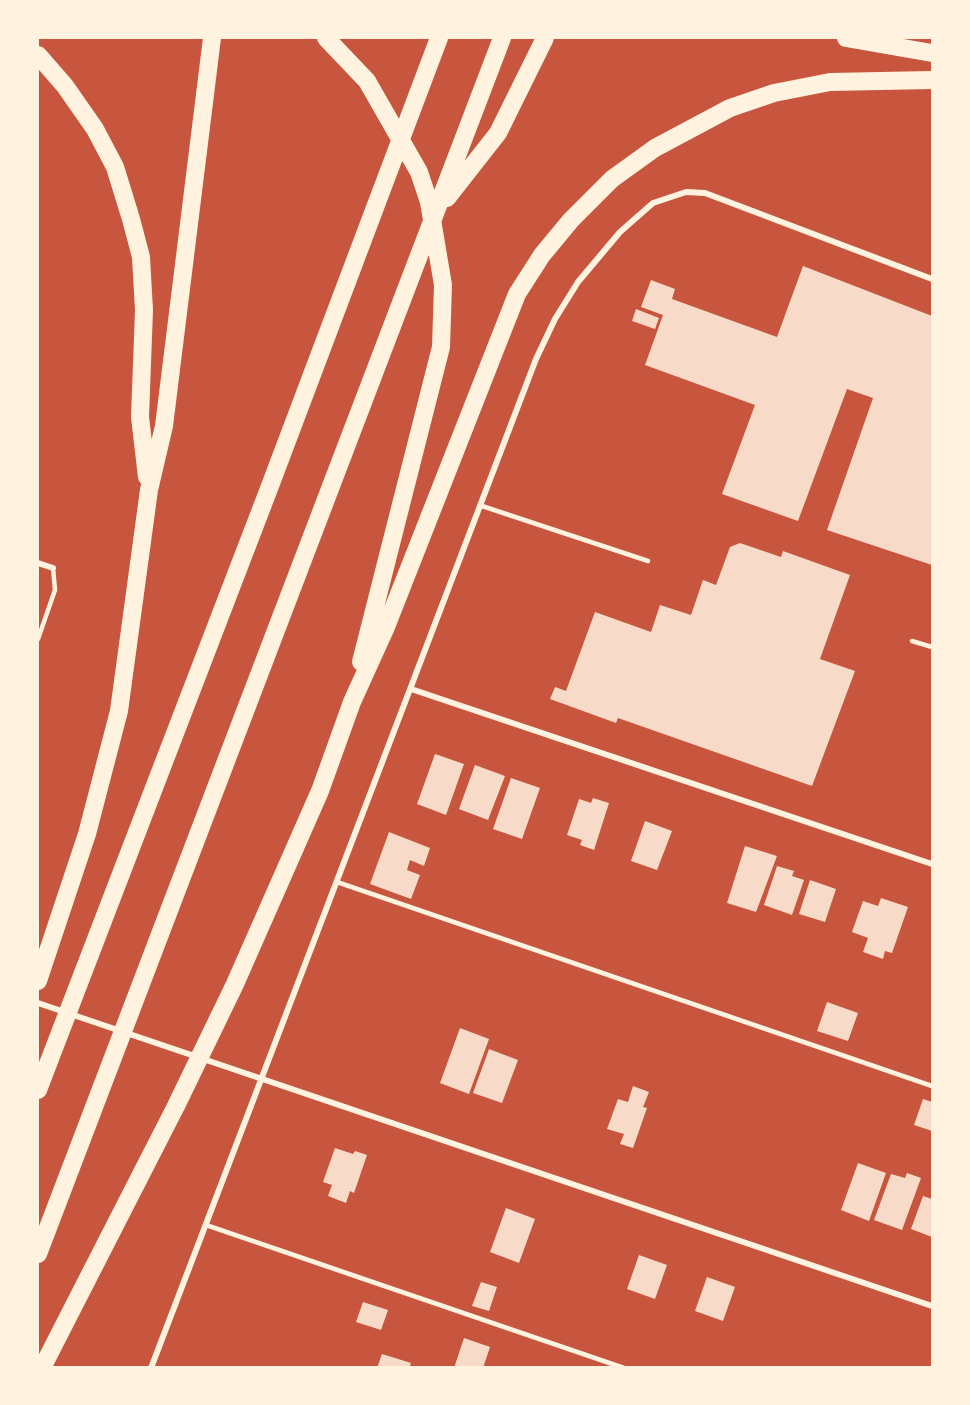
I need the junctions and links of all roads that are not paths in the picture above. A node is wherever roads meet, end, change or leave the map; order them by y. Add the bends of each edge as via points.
1 (212, 38) edge
2 (326, 38) edge
3 (440, 38) edge
4 (502, 38) edge
5 (546, 38) edge
6 (846, 38) edge
7 (933, 53) edge
8 (38, 55) edge
9 (933, 80) edge
10 (435, 214) junction
11 (933, 279) edge
12 (149, 490) junction
13 (482, 506) junction
14 (648, 561) dead end
15 (38, 563) edge
16 (52, 568) joint
17 (38, 639) edge
18 (912, 641) dead end
19 (933, 647) edge
20 (411, 689) junction
21 (352, 702) junction
22 (933, 864) edge
23 (338, 882) junction
24 (38, 981) edge
25 (38, 1003) edge
26 (262, 1079) junction
27 (933, 1086) edge
28 (38, 1090) edge
29 (206, 1225) junction
30 (38, 1254) edge
31 (933, 1306) edge
32 (42, 1368) edge
33 (151, 1368) edge
34 (624, 1368) edge

1 - 12 highway via 164,426
2 - 21 highway via 367,81 419,172 429,202 443,285 441,347
3 - 28 highway
4 - 10 highway
5 - 10 highway via 498,133
6 - 7 highway
8 - 12 highway via 65,86 115,167 141,257 144,310 140,417
9 - 21 highway via 830,82 774,93 730,108 655,148 612,179 571,220 517,294 386,627
10 - 30 highway
11 - 13 street via 705,193 686,192 653,203 620,232 578,282 555,319 536,359
12 - 24 highway via 119,711 87,834
13 - 14 lane
13 - 20 street
15 - 16 street
16 - 17 lane via 55,590
18 - 19 lane
20 - 22 street
20 - 23 street
21 - 32 highway via 320,791 235,984
23 - 26 street
23 - 27 lane
25 - 26 street
26 - 29 street
26 - 31 street
29 - 33 street
29 - 34 lane

